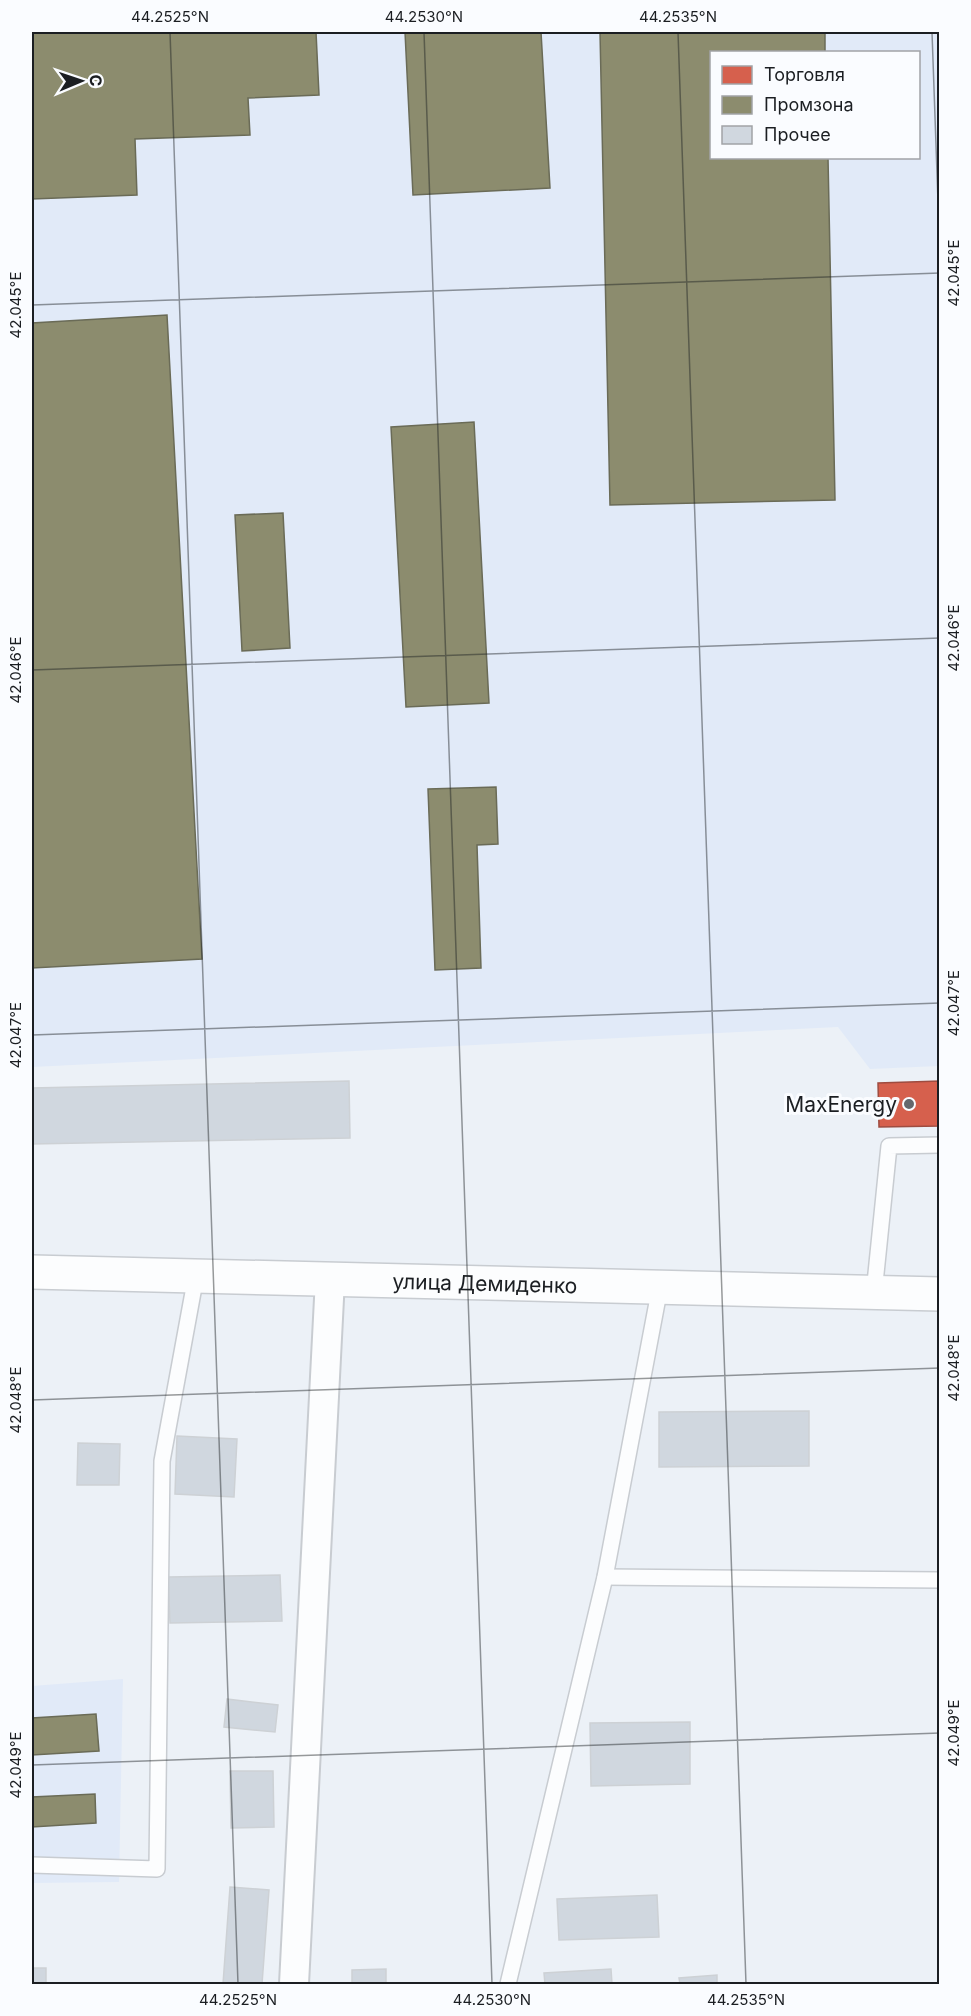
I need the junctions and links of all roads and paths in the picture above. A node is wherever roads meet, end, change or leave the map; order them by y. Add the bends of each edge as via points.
1 (939, 1145) edge
2 (32, 1272) edge
3 (196, 1276) junction
4 (330, 1279) junction
5 (660, 1287) junction
6 (874, 1293) junction
7 (939, 1294) edge
8 (605, 1577) junction
9 (939, 1580) edge
10 (32, 1865) edge
11 (294, 1984) edge
12 (508, 1984) edge

1 - 6 lane via 889,1146
2 - 3 main road, улица Демиденко
3 - 4 main road, улица Демиденко
3 - 10 lane via 162,1461 157,1869
4 - 5 main road, улица Демиденко
4 - 11 street
5 - 6 main road, улица Демиденко
5 - 8 lane
6 - 7 main road, улица Демиденко
8 - 9 lane
8 - 12 lane

